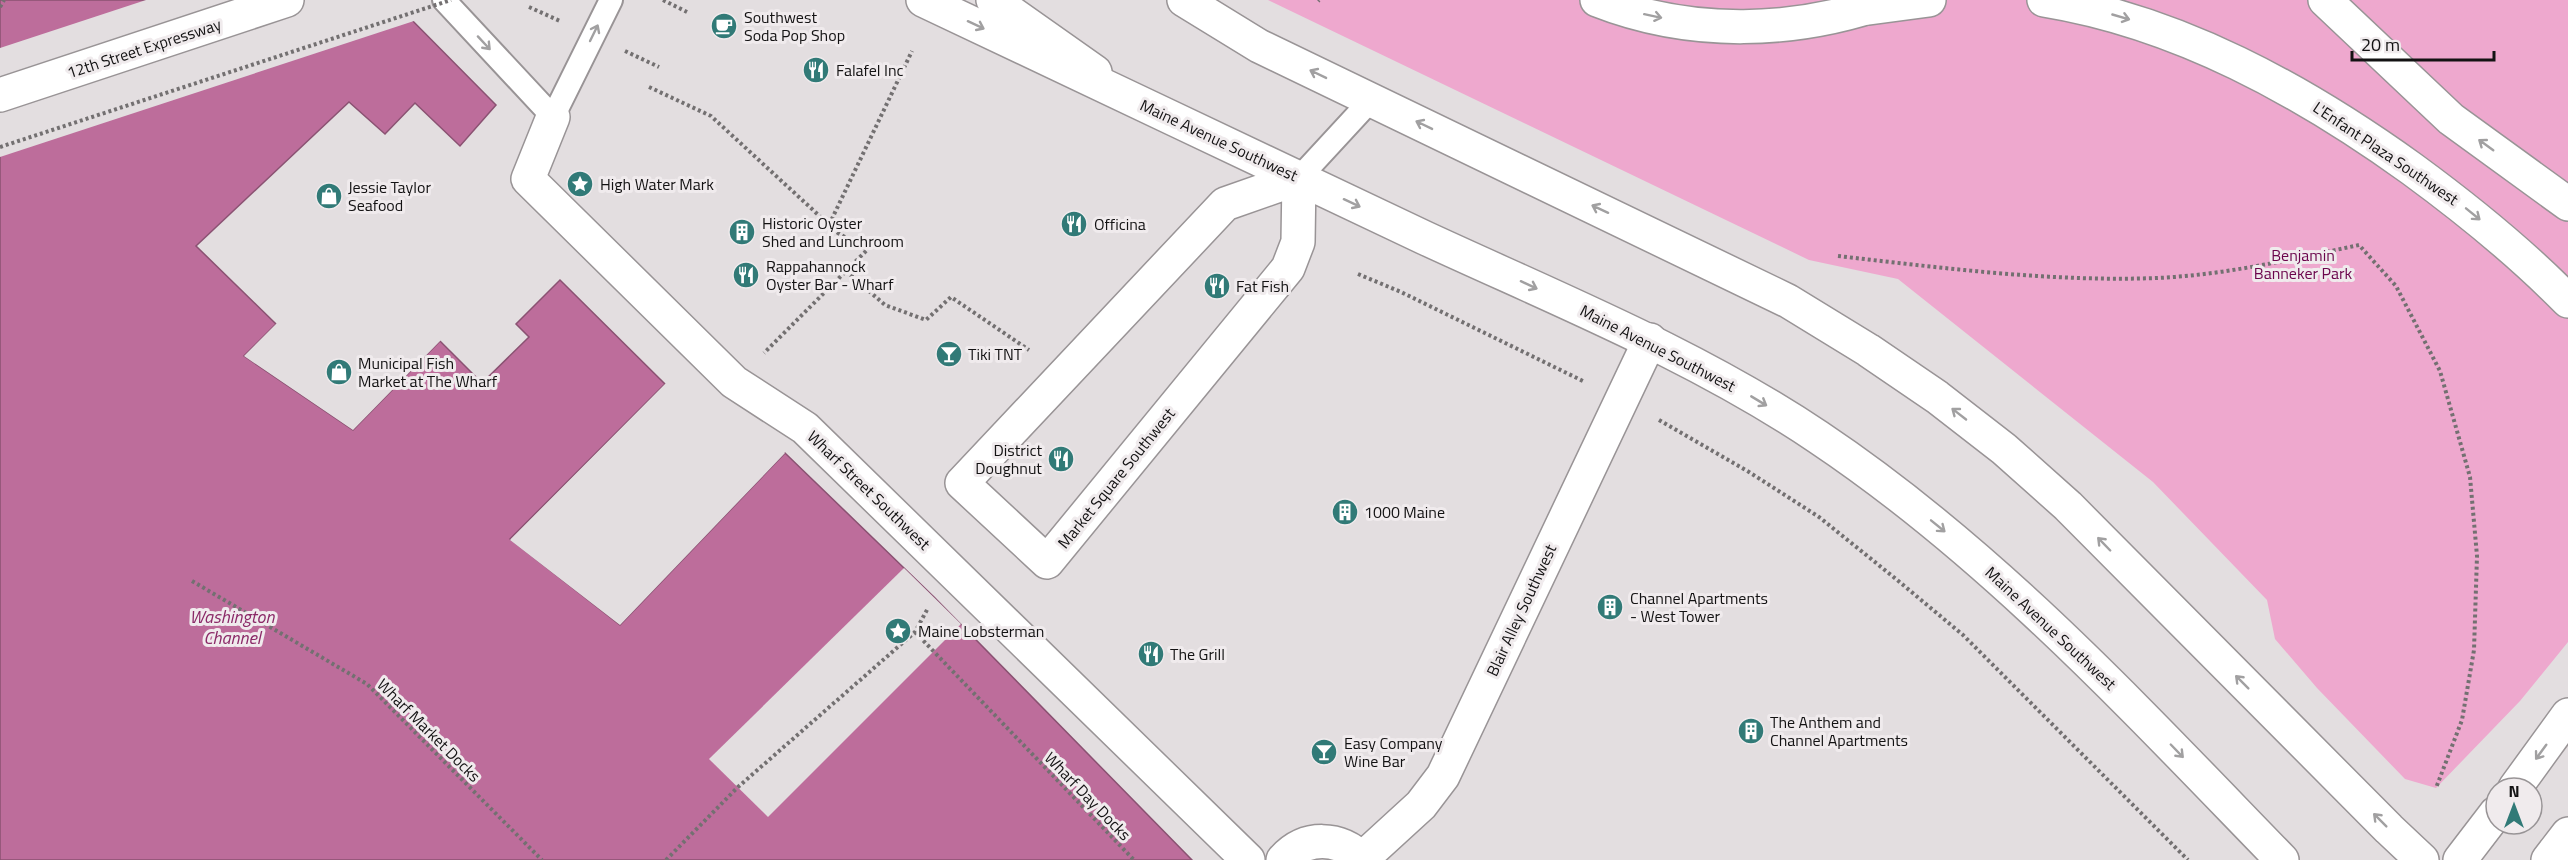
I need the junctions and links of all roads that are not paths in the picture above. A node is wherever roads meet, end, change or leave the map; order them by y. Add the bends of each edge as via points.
1 (288, 0) edge
2 (444, 0) edge
3 (610, 0) edge
4 (923, 0) edge
5 (993, 0) edge
6 (1184, 0) edge
7 (1597, 0) edge
8 (1929, 0) edge
9 (2044, 0) edge
10 (2325, 0) edge
11 (1880, 4) edge
12 (0, 95) edge
13 (1371, 100) junction
14 (1136, 101) junction
15 (553, 117) junction
16 (1299, 178) junction
17 (2568, 204) edge
18 (2568, 301) edge
19 (1650, 340) junction
20 (2568, 716) edge
21 (2524, 776) edge
22 (2484, 829) edge
23 (2568, 834) edge
24 (1363, 859) edge
25 (1248, 860) edge
26 (1283, 860) edge
27 (2282, 860) edge
28 (2422, 860) edge
29 (2460, 860) edge
30 (2548, 860) edge

1 - 12 main road, 12th Street Expressway
2 -> 15 lane
15 -> 3 lane
4 -> 14 main road, Maine Avenue Southwest
5 - 14 main road
13 -> 6 main road via 1259,46
7 -> 11 main road via 1619,9 1700,25 1743,28 1823,20
8 - 11 main road
9 -> 18 main road, L'Enfant Plaza Southwest via 2124,17 2176,36 2229,59 2335,116 2468,210
17 -> 10 main road via 2451,119
13 - 16 lane
28 -> 13 main road via 2068,506 1937,397 1788,301
14 - 16 main road, Maine Avenue Southwest
15 - 25 main road, Wharf Street Southwest via 528,179 734,382 805,428
16 - 16 main road, Market Square Southwest via 1225,204 962,483 1047,562 1288,268 1298,242
16 -> 19 main road, Maine Avenue Southwest
19 - 24 main road, Blair Alley Southwest via 1443,776 1421,805
19 -> 27 main road, Maine Avenue Southwest via 1816,435 1893,489 1965,547 2136,709
20 -> 21 main road
22 - 29 main road
23 - 30 main road
24 - 26 main road, Blair Alley Southwest via 1338,843 1318,841 1300,847

